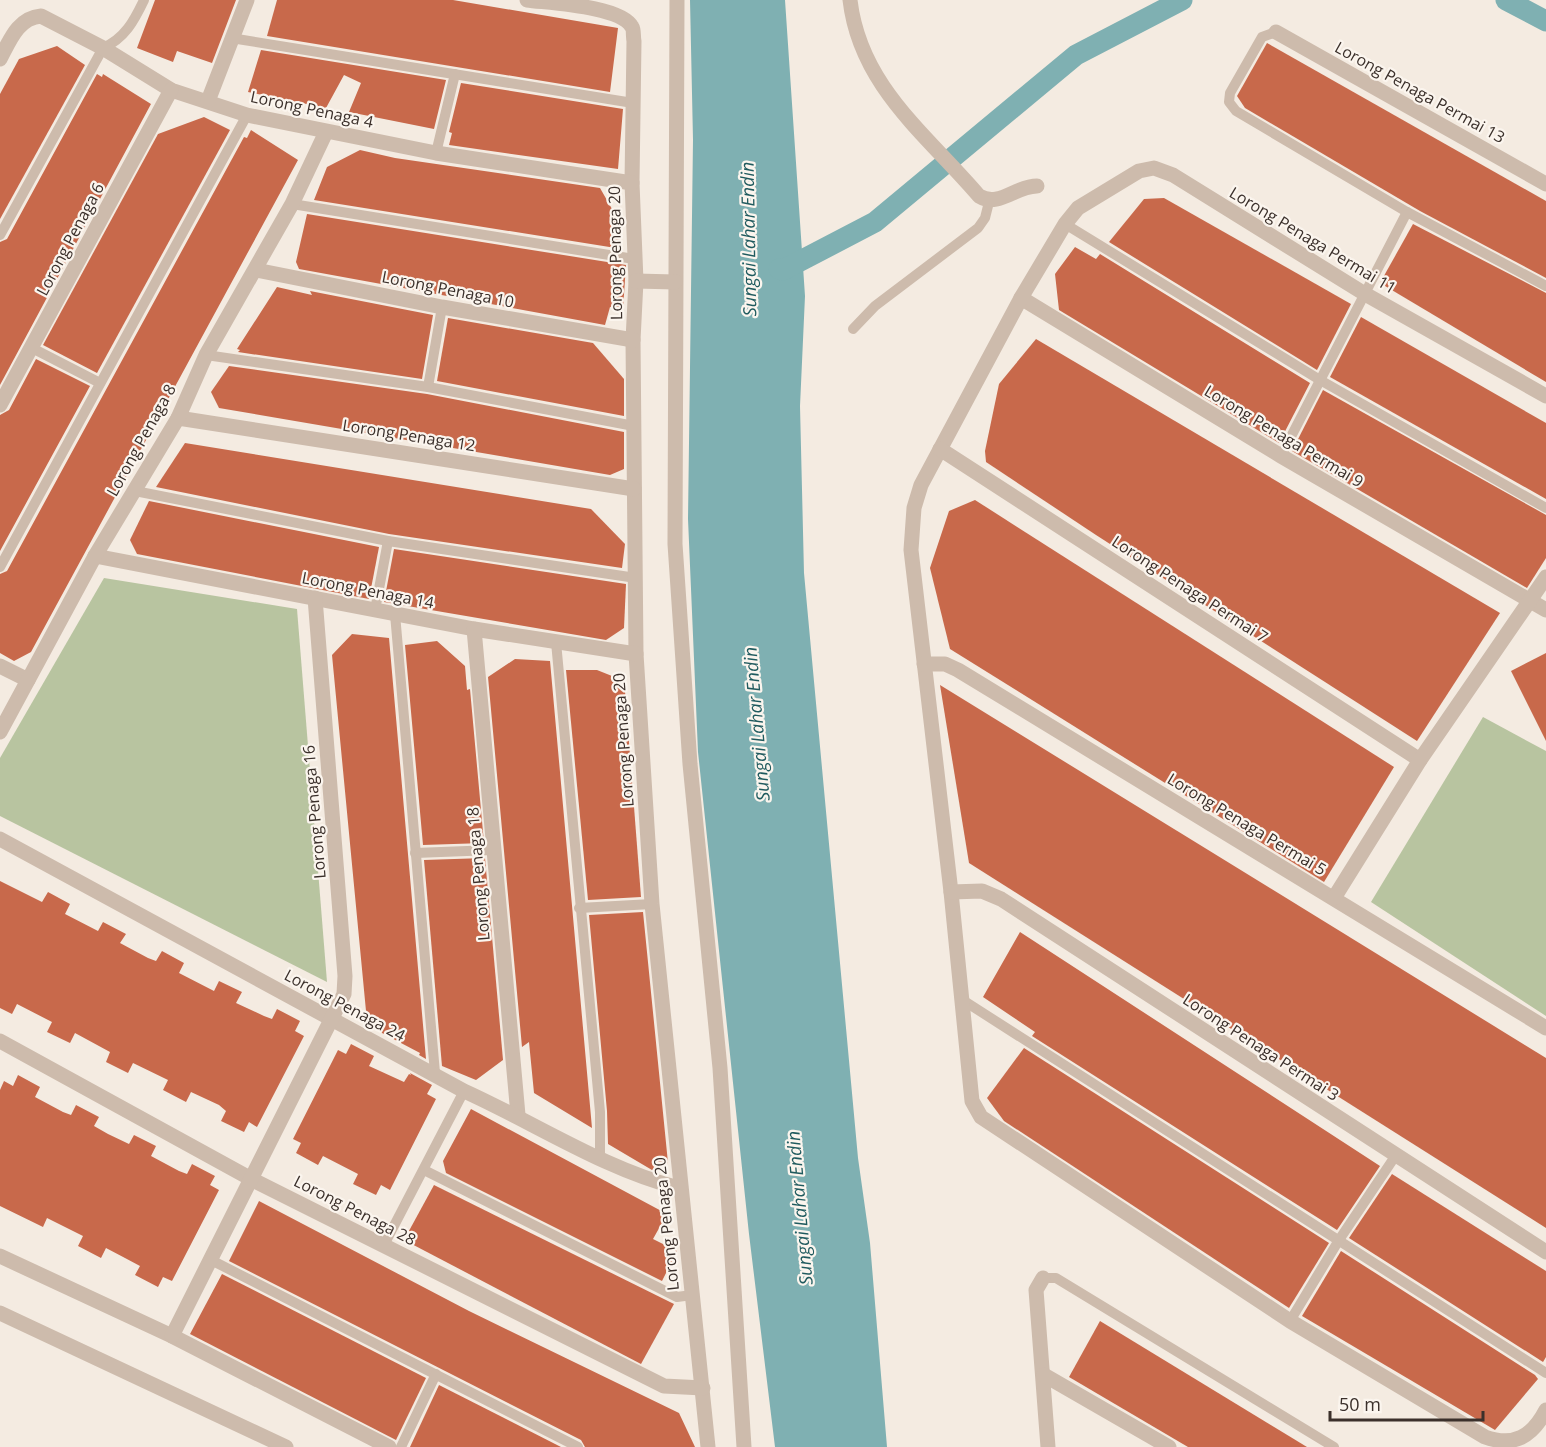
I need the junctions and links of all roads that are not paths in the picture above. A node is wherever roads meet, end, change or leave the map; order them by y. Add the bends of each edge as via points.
1 (144, 0) edge
2 (247, 0) edge
3 (527, 0) edge
4 (677, 0) edge
5 (850, 0) edge
6 (1276, 32) joint
7 (231, 38) junction
8 (103, 48) junction
9 (0, 59) edge
10 (455, 74) junction
11 (171, 90) junction
12 (208, 101) junction
13 (633, 104) junction
14 (247, 115) junction
15 (326, 132) junction
16 (436, 153) junction
17 (632, 183) junction
18 (1546, 184) edge
19 (1036, 186) dead end
20 (989, 202) junction
21 (292, 204) junction
22 (1407, 212) junction
23 (1065, 224) junction
24 (0, 235) edge
25 (634, 258) junction
26 (256, 270) junction
27 (636, 281) junction
28 (675, 282) junction
29 (1546, 286) edge
30 (1365, 294) junction
31 (1021, 298) junction
32 (442, 307) junction
33 (853, 329) dead end
34 (633, 340) junction
35 (32, 348) junction
36 (206, 355) junction
37 (1320, 380) junction
38 (100, 383) junction
39 (428, 387) junction
40 (1546, 396) edge
41 (0, 405) edge
42 (178, 418) junction
43 (634, 426) junction
44 (940, 449) junction
45 (1281, 456) junction
46 (634, 489) junction
47 (135, 491) junction
48 (1546, 508) edge
49 (388, 540) junction
50 (95, 556) junction
51 (0, 567) edge
52 (1546, 577) edge
53 (636, 578) junction
54 (315, 598) junction
55 (1532, 601) junction
56 (375, 610) junction
57 (1546, 610) edge
58 (395, 614) junction
59 (474, 629) junction
60 (556, 642) junction
61 (636, 654) junction
62 (924, 664) junction
63 (0, 666) edge
64 (28, 680) junction
65 (0, 732) edge
66 (1420, 760) junction
67 (0, 839) edge
68 (494, 850) junction
69 (415, 853) junction
70 (951, 892) junction
71 (1334, 897) junction
72 (652, 904) junction
73 (579, 908) junction
74 (961, 999) junction
75 (332, 1020) junction
76 (1546, 1028) edge
77 (0, 1041) edge
78 (435, 1074) junction
79 (464, 1091) junction
80 (518, 1115) junction
81 (1396, 1155) junction
82 (600, 1159) junction
83 (424, 1170) junction
84 (253, 1180) junction
85 (680, 1188) junction
86 (1339, 1240) junction
87 (384, 1245) junction
88 (1546, 1252) edge
89 (0, 1256) edge
90 (211, 1260) junction
91 (1043, 1278) joint
92 (692, 1295) junction
93 (0, 1313) edge
94 (1290, 1321) junction
95 (172, 1336) junction
96 (1546, 1373) edge
97 (436, 1374) junction
98 (1044, 1375) junction
99 (702, 1388) junction
100 (1546, 1410) edge
101 (286, 1447) edge
102 (389, 1447) edge
103 (401, 1447) edge
104 (578, 1447) edge
105 (708, 1447) edge
106 (744, 1447) edge
107 (1048, 1447) edge
108 (1169, 1447) edge
109 (1334, 1447) edge

1 - 8 lane via 135,21 118,41
2 - 7 street
3 - 13 street, Lorong Penaga 20 via 611,12 624,19 632,27
4 - 28 street
5 - 20 street via 858,38 877,80 904,116
6 - 18 street, Lorong Penaga Permai 13
6 - 22 lane via 1262,37 1230,93 1229,102 1236,111
7 - 10 lane
7 - 12 street
8 - 9 street, Lorong Penaga 4 via 54,20 31,17 21,24
8 - 11 street, Lorong Penaga 4
8 - 24 lane
10 - 13 lane
10 - 16 lane
11 - 12 street, Lorong Penaga 4
11 - 35 street, Lorong Penaga 6
12 - 14 street, Lorong Penaga 4
13 - 17 street, Lorong Penaga 20
14 - 15 street, Lorong Penaga 4
14 - 38 lane
15 - 16 street, Lorong Penaga 4
15 - 21 street, Lorong Penaga 8
16 - 17 street, Lorong Penaga 4
17 - 25 street, Lorong Penaga 20
19 - 20 street via 1023,186
20 - 33 lane via 978,228 875,306
21 - 25 lane
21 - 26 street, Lorong Penaga 8
22 - 29 lane
22 - 30 lane
23 - 30 street, Lorong Penaga Permai 11 via 1078,208 1139,171 1154,168 1173,175
23 - 31 street
23 - 37 lane
25 - 27 street, Lorong Penaga 20
26 - 32 street, Lorong Penaga 10
26 - 36 street, Lorong Penaga 8
27 - 28 street
27 - 34 street, Lorong Penaga 20
28 - 106 street via 675,544 690,764 720,1068
30 - 37 lane
30 - 40 street, Lorong Penaga Permai 11
31 - 44 street
31 - 45 street, Lorong Penaga Permai 9
32 - 34 street, Lorong Penaga 10
32 - 39 lane
34 - 43 street, Lorong Penaga 20
35 - 38 lane
35 - 41 street, Lorong Penaga 6
36 - 39 lane
36 - 42 street, Lorong Penaga 8
37 - 45 lane
37 - 48 lane
38 - 51 lane
39 - 43 lane
42 - 46 street, Lorong Penaga 12
42 - 47 street, Lorong Penaga 8
43 - 46 street, Lorong Penaga 20
44 - 62 street via 921,485 911,528
44 - 66 street, Lorong Penaga Permai 7
45 - 55 street, Lorong Penaga Permai 9
46 - 53 street, Lorong Penaga 20
47 - 49 lane
47 - 50 street, Lorong Penaga 8
49 - 53 lane
49 - 56 lane
50 - 54 street, Lorong Penaga 14
50 - 64 street, Lorong Penaga 8
52 - 55 street
53 - 61 street, Lorong Penaga 20
54 - 56 street, Lorong Penaga 14
54 - 75 street, Lorong Penaga 16 via 345,976 344,994
55 - 57 street, Lorong Penaga Permai 9
55 - 66 street
56 - 58 street, Lorong Penaga 14
58 - 59 street, Lorong Penaga 14
58 - 69 lane
59 - 60 street, Lorong Penaga 14
59 - 68 street, Lorong Penaga 18
60 - 61 street, Lorong Penaga 14
60 - 73 lane
61 - 72 street, Lorong Penaga 20
62 - 70 street
62 - 71 street, Lorong Penaga Permai 5 via 945,664 957,670
63 - 64 street
64 - 65 street, Lorong Penaga 8
66 - 71 street
67 - 75 street, Lorong Penaga 24
68 - 69 lane
68 - 80 street, Lorong Penaga 18
69 - 78 lane
70 - 74 street
70 - 81 street, Lorong Penaga Permai 3 via 982,891 1001,899
71 - 76 street, Lorong Penaga Permai 5
72 - 73 lane
72 - 85 street, Lorong Penaga 20
73 - 82 lane via 600,1112
74 - 86 lane
74 - 94 street via 972,1101 981,1117
75 - 78 street, Lorong Penaga 24
75 - 84 street, Lorong Penaga 16
77 - 84 street, Lorong Penaga 28
78 - 79 street, Lorong Penaga 24
79 - 80 street, Lorong Penaga 24
79 - 83 lane
80 - 82 street, Lorong Penaga 24
81 - 86 lane
81 - 88 street, Lorong Penaga Permai 3
82 - 85 street, Lorong Penaga 24
83 - 87 lane
83 - 92 lane via 677,1297
84 - 87 street, Lorong Penaga 28
84 - 90 street, Lorong Penaga 16
85 - 92 street, Lorong Penaga 20
86 - 94 lane
86 - 96 lane
87 - 99 street, Lorong Penaga 28 via 664,1386
89 - 95 street
90 - 95 street, Lorong Penaga 16
90 - 97 lane
91 - 98 street via 1036,1290
91 - 109 lane via 1056,1278
92 - 99 street, Lorong Penaga 20
93 - 101 street
94 - 100 street via 1485,1437 1506,1442 1528,1436
95 - 102 street
97 - 103 lane
97 - 104 lane
98 - 107 street
98 - 108 street
99 - 105 street, Lorong Penaga 20

